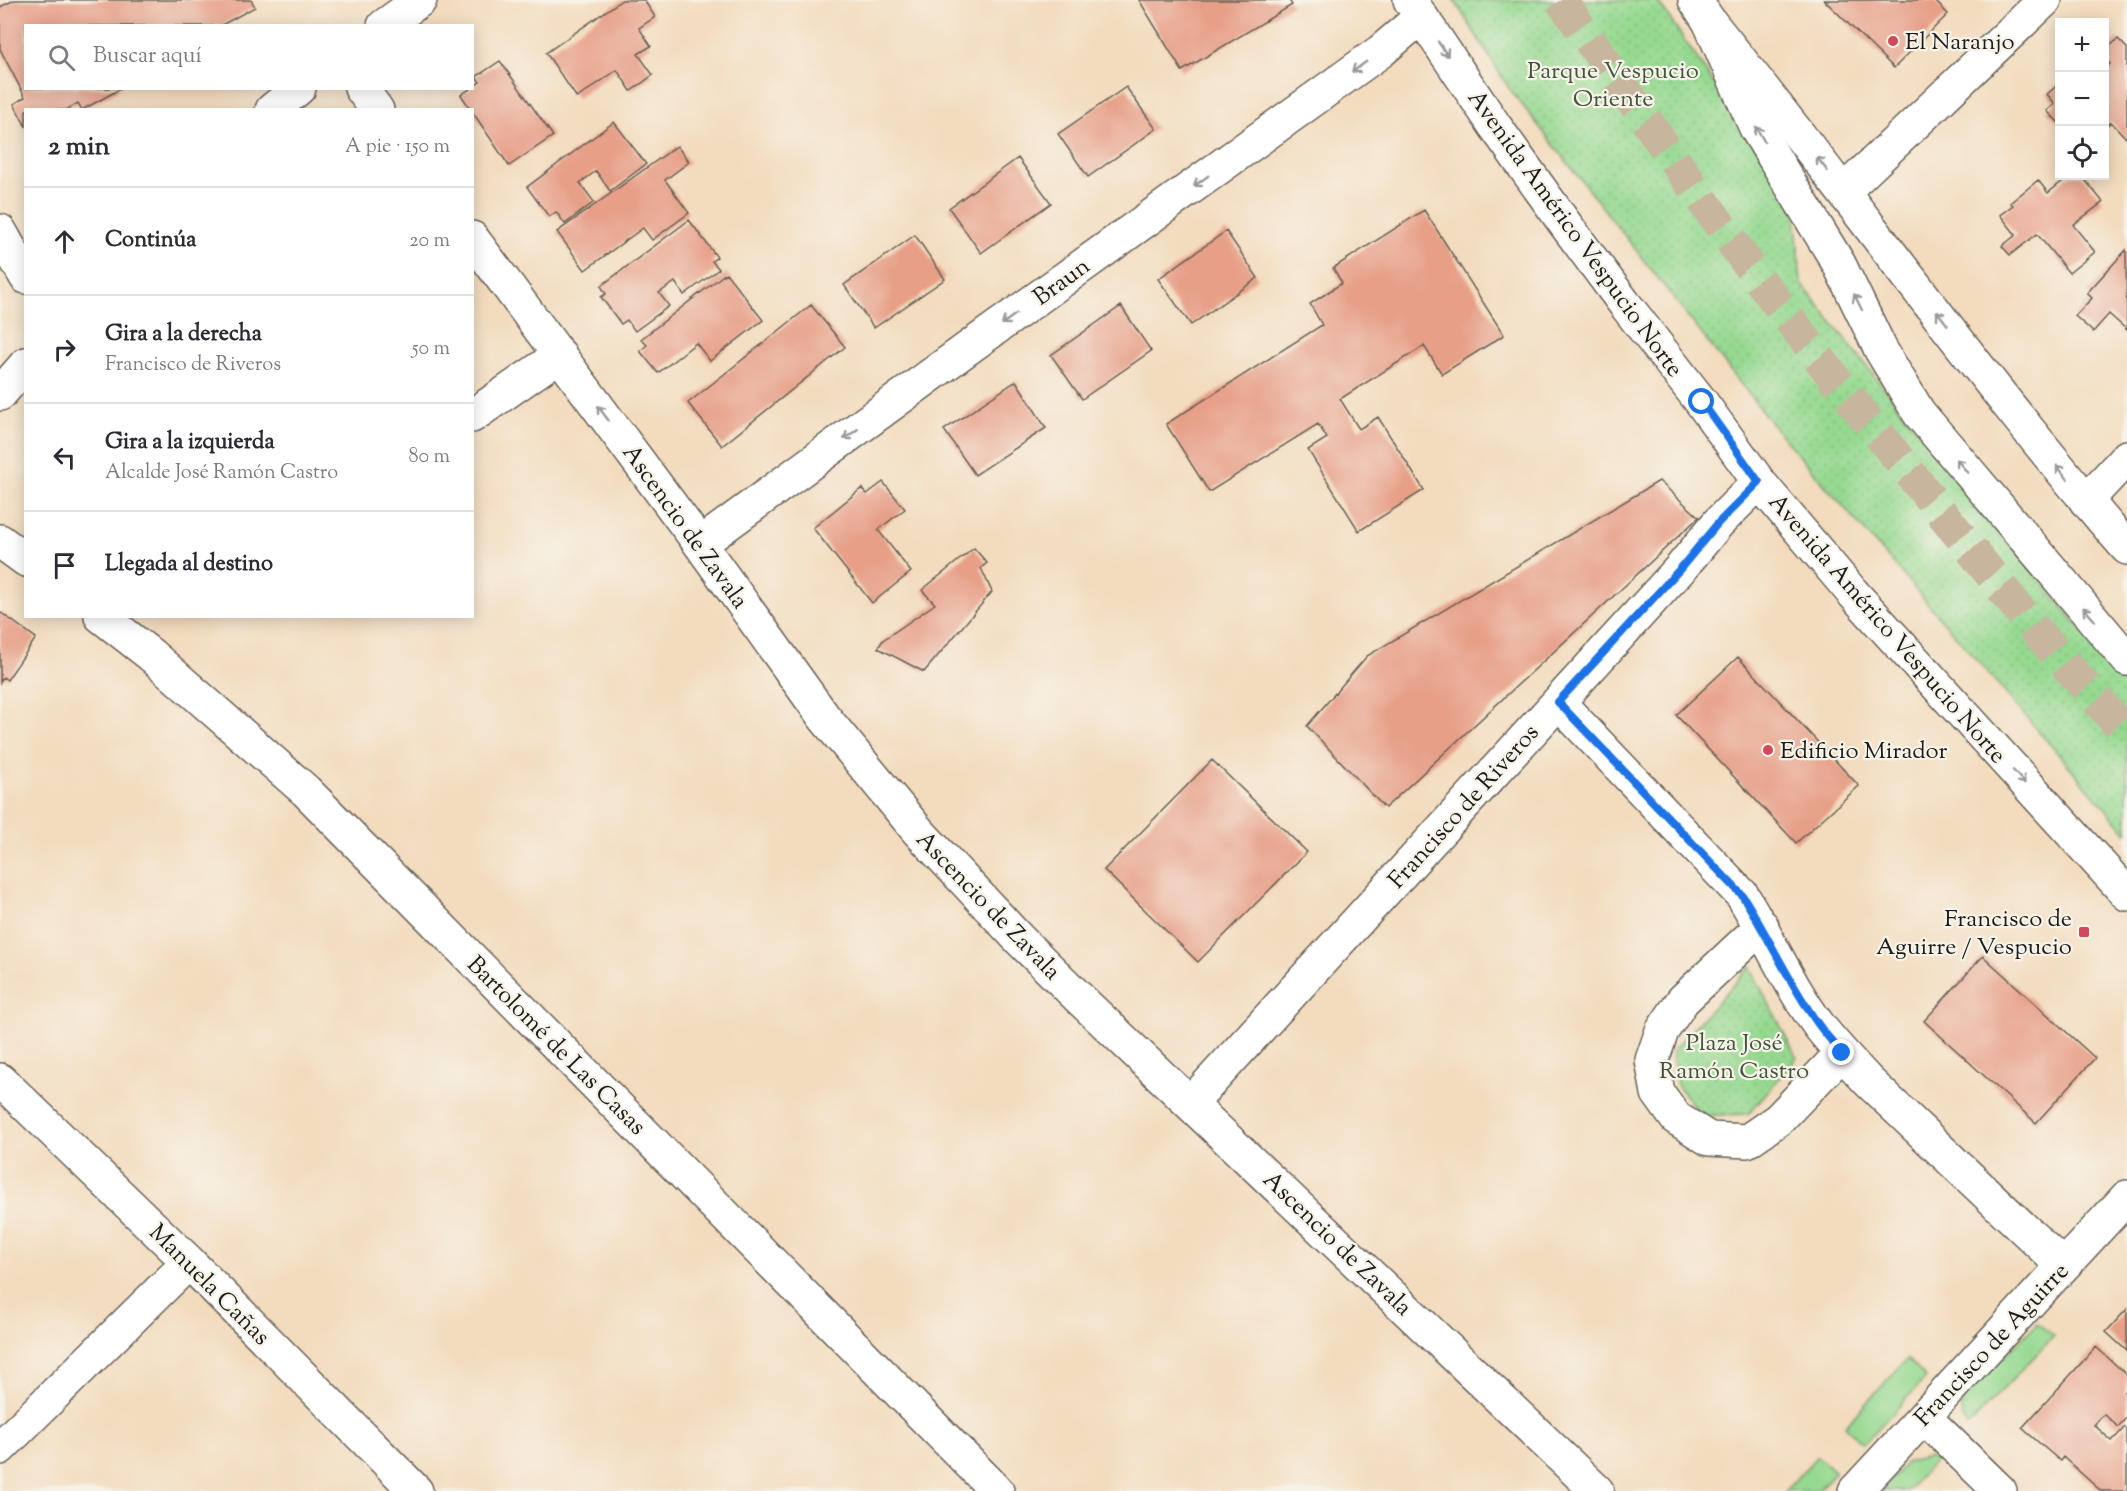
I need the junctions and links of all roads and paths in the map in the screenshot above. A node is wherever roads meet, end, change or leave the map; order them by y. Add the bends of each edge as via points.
1 (420, 0) edge
2 (2045, 0) edge
3 (1416, 8) edge
4 (1702, 11) edge
5 (387, 24) edge
6 (297, 90) edge
7 (362, 90) edge
8 (274, 108) edge
9 (376, 108) edge
10 (1844, 191) junction
11 (0, 231) edge
12 (474, 241) edge
13 (24, 273) edge
14 (560, 355) junction
15 (24, 366) edge
16 (0, 394) edge
17 (474, 416) edge
18 (2127, 457) edge
19 (1759, 482) junction
20 (2086, 501) junction
21 (0, 541) edge
22 (700, 544) junction
23 (2127, 549) edge
24 (24, 559) edge
25 (103, 618) edge
26 (2127, 658) edge
27 (1558, 702) junction
28 (2127, 894) edge
29 (1761, 926) junction
30 (1842, 1053) junction
31 (0, 1080) edge
32 (1191, 1103) junction
33 (2127, 1197) edge
34 (189, 1262) junction
35 (2063, 1266) junction
36 (1924, 1418) junction
37 (0, 1448) edge
38 (416, 1491) edge
39 (997, 1491) edge
40 (1598, 1491) edge
41 (1855, 1491) edge
42 (2000, 1491) edge

1 - 5 main road
2 - 10 main road
3 -> 19 main road, Avenida Américo Vespucio Norte via 1563,221
3 -> 22 main road, Braun via 1381,51
10 -> 4 main road
26 -> 4 main road via 1919,413 1881,350 1839,264 1756,128
6 - 8 main road
7 - 9 main road
20 -> 10 main road
11 - 13 main road
12 - 14 main road, Ascencio de Zavala
14 - 17 main road
22 -> 14 main road, Ascencio de Zavala
15 - 16 main road
18 - 20 main road
19 - 27 main road, Francisco de Riveros
19 -> 28 main road, Avenida Américo Vespucio Norte via 1852,592
20 - 23 main road
21 - 24 main road
22 - 32 main road, Ascencio de Zavala via 824,717 918,831 1019,939
25 - 39 main road, Bartolomé de Las Casas via 151,655 306,791
27 - 29 main road via 1742,895
27 - 32 main road, Francisco de Riveros
29 - 30 main road via 1819,1025
29 - 30 main road via 1683,1000 1662,1031 1652,1060 1658,1093 1676,1118 1709,1139 1747,1141 1779,1119
30 - 35 main road
31 - 34 main road, Manuela Cañas
32 - 40 main road, Ascencio de Zavala
33 - 35 main road, Francisco de Aguirre
34 - 37 main road
34 - 38 main road, Manuela Cañas
35 - 36 main road, Francisco de Aguirre
36 - 41 main road, Francisco de Aguirre
36 - 42 main road

